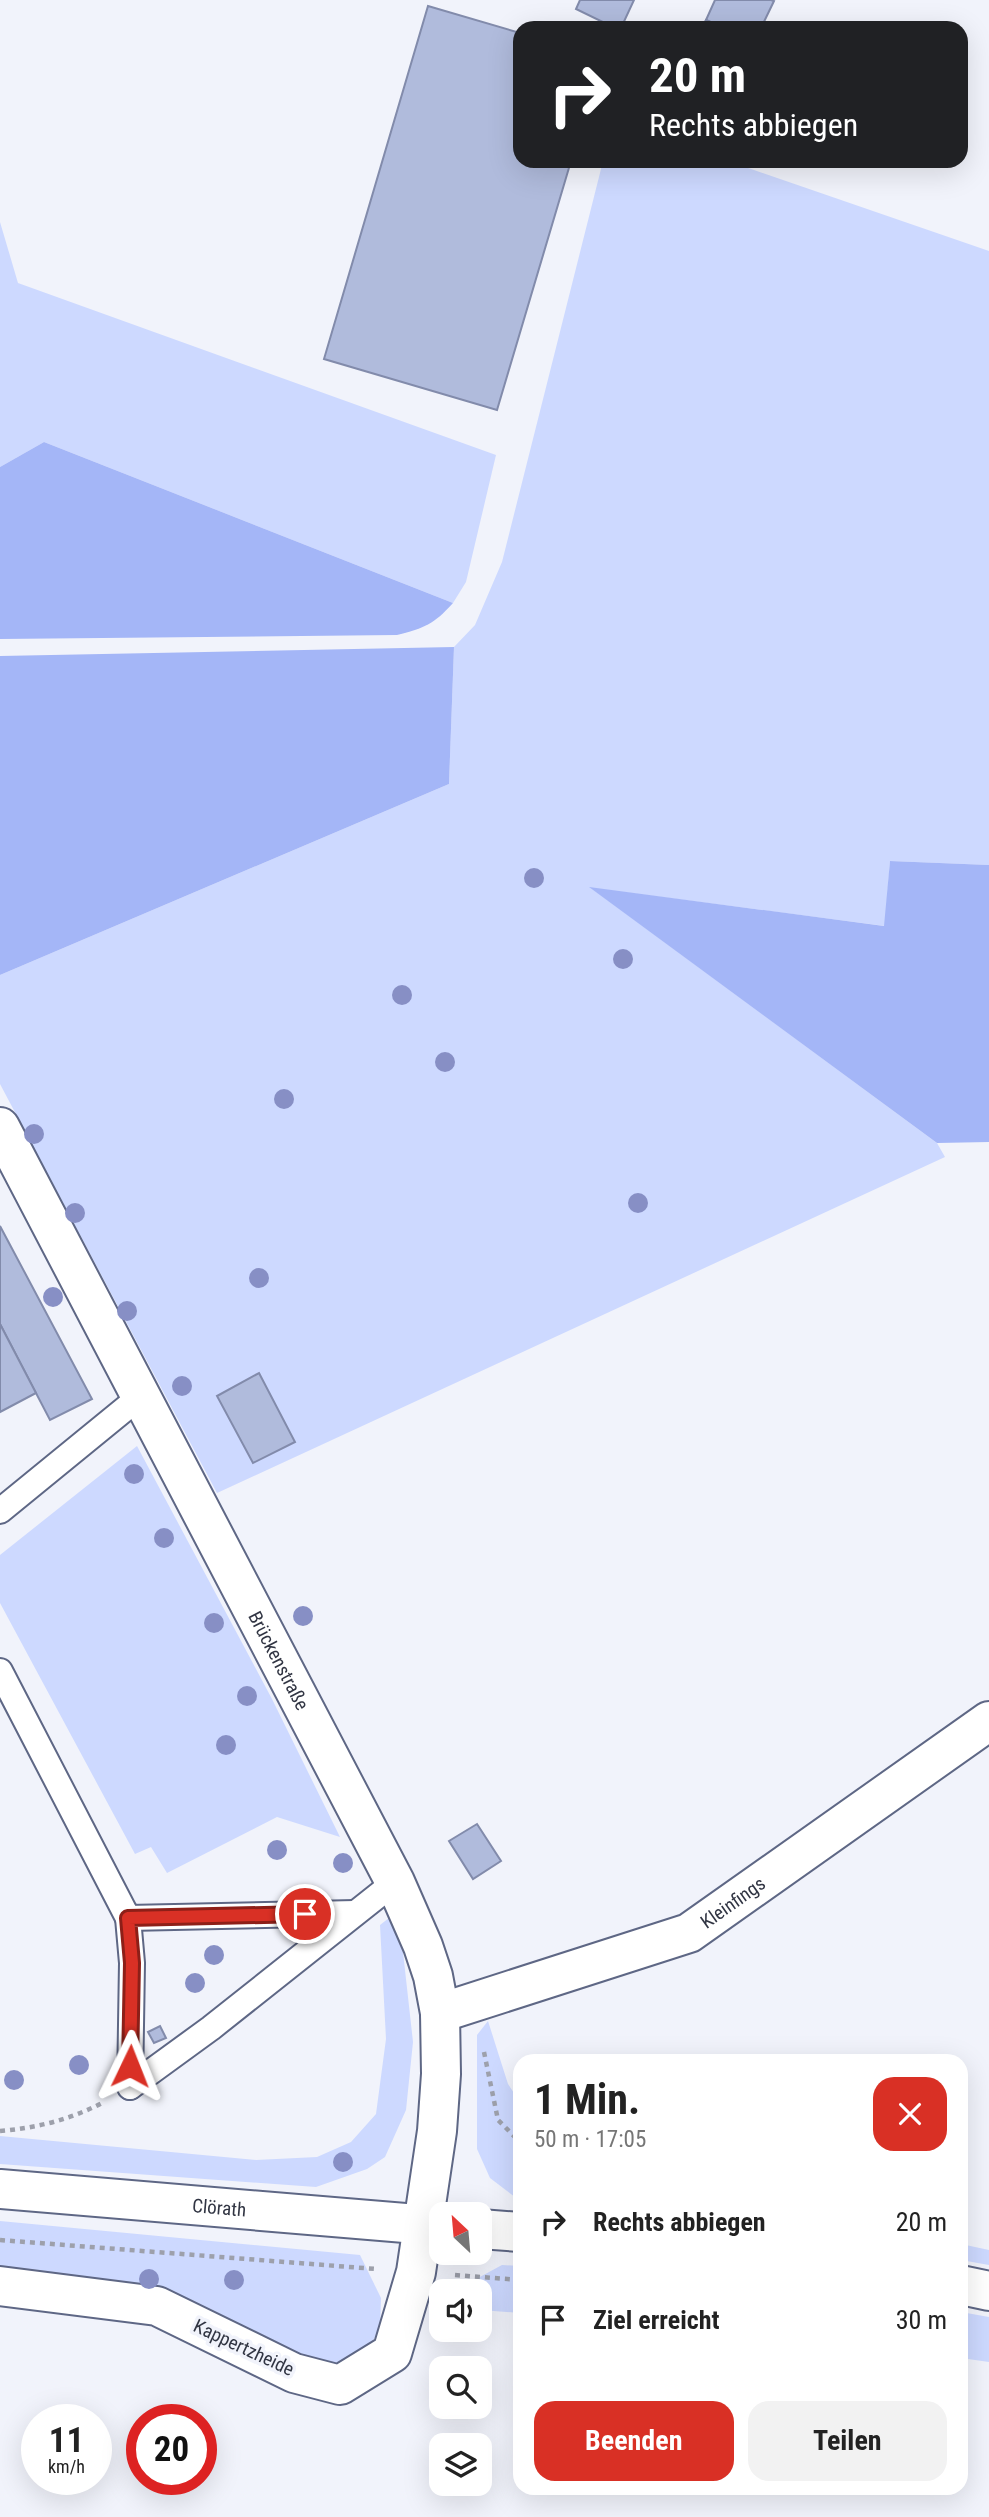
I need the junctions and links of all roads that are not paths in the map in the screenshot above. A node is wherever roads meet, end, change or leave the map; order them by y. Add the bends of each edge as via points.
1 (0, 1128) edge
2 (142, 1395) junction
3 (0, 1511) edge
4 (0, 1671) edge
5 (989, 1721) edge
6 (395, 1882) junction
7 (355, 1913) junction
8 (128, 1918) junction
9 (457, 2007) junction
10 (0, 2189) edge
11 (433, 2202) edge
12 (429, 2225) edge
13 (492, 2230) edge
14 (513, 2231) edge
15 (429, 2234) edge
16 (0, 2286) edge
17 (968, 2286) edge
18 (989, 2291) edge

1 - 2 street, Brückenstraße
2 - 3 lane
2 - 6 street, Brückenstraße
4 - 8 lane
5 - 9 street, Kleinfings via 689,1933
6 - 7 lane
6 - 9 street, Brückenstraße via 429,1962
7 - 8 lane
7 - 8 lane via 130,2087
9 - 11 street, Brückenstraße via 440,2102
10 - 12 street, Clörath
13 - 14 street
15 - 16 street, Kappertzheide via 392,2353 340,2385 294,2373 157,2306
17 - 18 street

